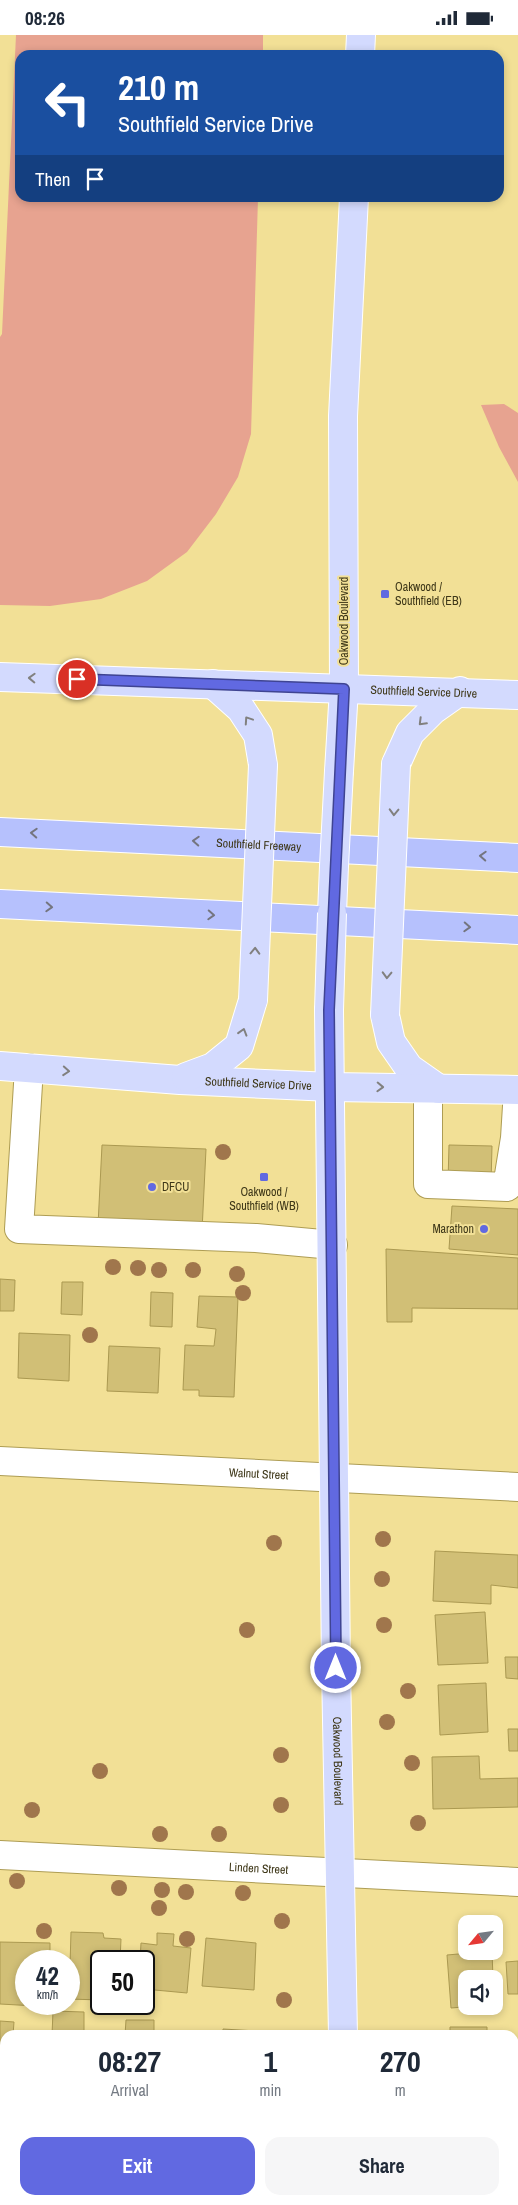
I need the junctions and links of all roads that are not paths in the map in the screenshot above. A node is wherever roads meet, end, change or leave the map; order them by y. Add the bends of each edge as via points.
1 (361, 35) edge
2 (360, 50) edge
3 (354, 202) edge
4 (0, 677) edge
5 (213, 684) junction
6 (344, 689) junction
7 (460, 691) junction
8 (518, 695) edge
9 (0, 832) edge
10 (518, 858) edge
11 (0, 904) edge
12 (518, 930) edge
13 (0, 1066) edge
14 (29, 1068) junction
15 (180, 1080) junction
16 (331, 1087) junction
17 (434, 1089) junction
18 (518, 1090) edge
19 (11, 1156) edge
20 (10, 1228) edge
21 (333, 1245) junction
22 (0, 1461) edge
23 (335, 1477) junction
24 (518, 1487) edge
25 (0, 1855) edge
26 (341, 1873) junction
27 (518, 1882) edge
28 (344, 2030) edge

1 - 2 main road
3 - 6 main road, Oakwood Boulevard via 343,416
5 -> 4 main road, Southfield Service Drive
5 - 6 main road, Southfield Service Drive
15 -> 5 main road, bridge via 213,1067 239,1046 253,1000 263,765 258,735 241,709
6 - 7 main road, Southfield Service Drive
6 - 16 main road, Oakwood Boulevard, bridge via 329,1010
7 - 8 main road, Southfield Service Drive
7 -> 17 main road, bridge via 433,710 410,733 396,764 385,1015 391,1042 409,1068
10 -> 9 highway, Southfield Freeway
11 -> 12 highway
13 - 14 main road, Southfield Service Drive
14 -> 15 main road, Southfield Service Drive
14 - 19 street
15 - 16 main road, Southfield Service Drive
16 -> 17 main road, Southfield Service Drive
16 - 21 main road, Oakwood Boulevard
17 - 18 main road, Southfield Service Drive
17 - 18 street via 428,1184 506,1187 515,1139
19 - 20 street
20 - 21 street
21 - 23 main road, Oakwood Boulevard
22 - 23 street, Walnut Street
23 - 24 street, Walnut Street
23 - 26 main road, Oakwood Boulevard
25 - 26 street, Linden Street
26 - 27 street, Linden Street
26 - 28 main road, Oakwood Boulevard

